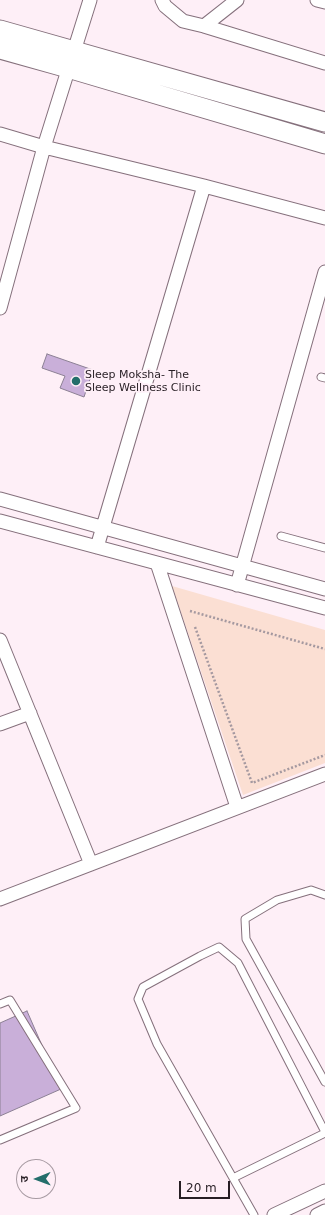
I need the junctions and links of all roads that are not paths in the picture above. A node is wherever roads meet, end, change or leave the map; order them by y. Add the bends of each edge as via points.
1 (90, 0) edge
2 (162, 0) edge
3 (237, 0) edge
4 (317, 0) edge
5 (325, 2) edge
6 (204, 26) junction
7 (0, 30) edge
8 (0, 49) edge
9 (71, 59) junction
10 (325, 63) edge
11 (325, 122) edge
12 (0, 134) edge
13 (325, 144) edge
14 (44, 147) junction
15 (204, 186) junction
16 (325, 218) edge
17 (325, 272) edge
18 (0, 308) edge
19 (0, 500) edge
20 (0, 520) edge
21 (102, 528) junction
22 (281, 536) dead end
23 (97, 547) junction
24 (325, 548) edge
25 (157, 563) junction
26 (242, 566) junction
27 (237, 585) junction
28 (325, 589) edge
29 (325, 608) edge
30 (0, 640) edge
31 (30, 713) junction
32 (0, 724) edge
33 (325, 774) edge
34 (237, 808) junction
35 (91, 864) junction
36 (325, 895) edge
37 (0, 899) edge
38 (0, 1004) edge
39 (325, 1082) edge
40 (325, 1133) edge
41 (0, 1140) edge
42 (233, 1178) junction
43 (325, 1191) edge
44 (325, 1211) edge
45 (254, 1215) edge
46 (274, 1215) edge
47 (317, 1215) edge

1 - 9 street
2 - 6 street via 165,6 183,21
3 - 6 street
4 - 5 street
6 - 10 street
7 - 9 street
8 - 9 street
9 - 11 street
9 - 13 street
9 - 14 street
12 - 14 street
14 - 15 street
14 - 18 street
15 - 16 street
15 - 21 street
17 - 26 street
19 - 21 street
20 - 23 street
21 - 23 street
21 - 26 street
22 - 24 lane
23 - 25 street
25 - 27 street
25 - 34 street
26 - 27 street
26 - 28 street
27 - 29 street
30 - 31 street
31 - 32 street
31 - 35 street
33 - 34 street
34 - 35 street
35 - 37 street
36 - 39 lane via 311,890 277,900 245,919 246,939
38 - 41 lane via 10,1000 76,1108
40 - 42 lane
40 - 42 lane via 238,963 218,947 143,987 138,998 157,1044
42 - 45 lane
43 - 46 street
44 - 47 street

